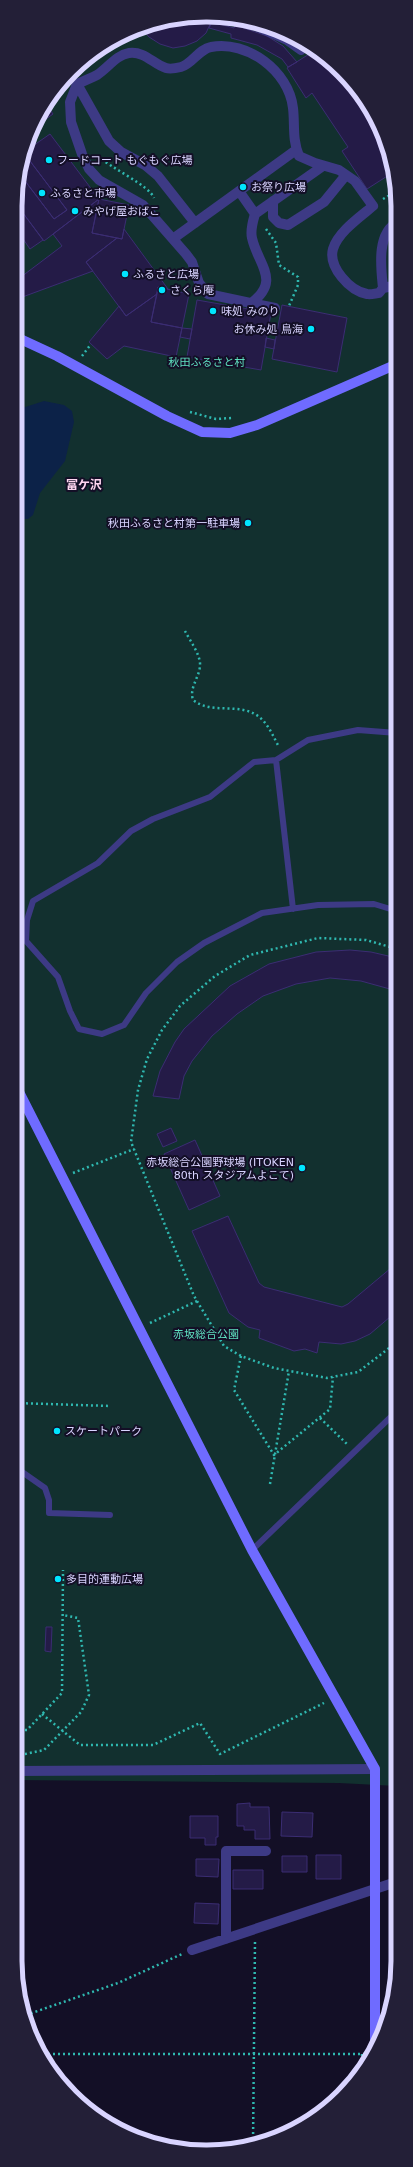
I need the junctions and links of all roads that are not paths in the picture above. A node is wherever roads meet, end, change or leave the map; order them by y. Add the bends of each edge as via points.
1 (290, 42) edge
2 (301, 50) dead end
3 (77, 84) junction
4 (296, 150) junction
5 (323, 166) junction
6 (346, 175) junction
7 (239, 191) junction
8 (273, 201) junction
9 (255, 214) junction
10 (195, 223) junction
11 (391, 228) edge
12 (174, 238) junction
13 (391, 286) edge
14 (383, 288) junction
15 (250, 304) junction
16 (275, 308) dead end
17 (22, 340) edge
18 (391, 367) edge
19 (391, 733) edge
20 (276, 760) junction
21 (293, 909) junction
22 (391, 909) edge
23 (22, 1098) edge
24 (391, 1417) edge
25 (22, 1472) edge
26 (110, 1515) dead end
27 (252, 1550) junction
28 (375, 1769) junction
29 (22, 1772) edge
30 (266, 1851) dead end
31 (391, 1883) edge
32 (375, 1888) junction
33 (226, 1939) junction
34 (192, 1950) road end
35 (375, 2035) edge

1 - 2 street
3 - 4 street via 98,74 120,56 130,53 153,60 166,68 182,67 210,47 231,46 253,52 276,71 289,90
3 - 10 street via 109,141 158,176
3 - 12 street via 70,102 71,122 89,169 113,189 143,205
4 - 5 street via 299,156
4 - 7 street
5 - 6 street via 339,170
5 - 8 street
6 - 8 street via 324,202 288,225 279,223 273,217
6 - 14 street via 355,181 373,206 339,238 333,249 335,268 349,285 366,294 379,293
7 - 9 street
7 - 10 street
8 - 9 street
9 - 15 street via 251,236 267,274 262,294
10 - 12 street
11 - 14 street via 382,242
12 - 15 street via 192,262 199,283 208,294
13 - 14 street
15 - 16 street
17 - 18 street via 202,432 230,433 257,425
19 - 20 lane via 358,730 308,740
20 - 21 lane
20 - 21 lane via 254,762 210,797 153,819 131,831 98,863 34,901 27,920 26,941 58,977 79,1029 102,1034 124,1025 146,993 177,962 204,943 262,914
21 - 22 lane via 318,905 374,904
23 - 27 street
24 - 27 lane
25 - 26 lane via 45,1488 49,1500 49,1513
27 - 28 street
28 - 29 street
28 - 32 street
30 - 33 street via 226,1851
31 - 32 street
32 - 33 street
32 - 35 street
33 - 34 street

